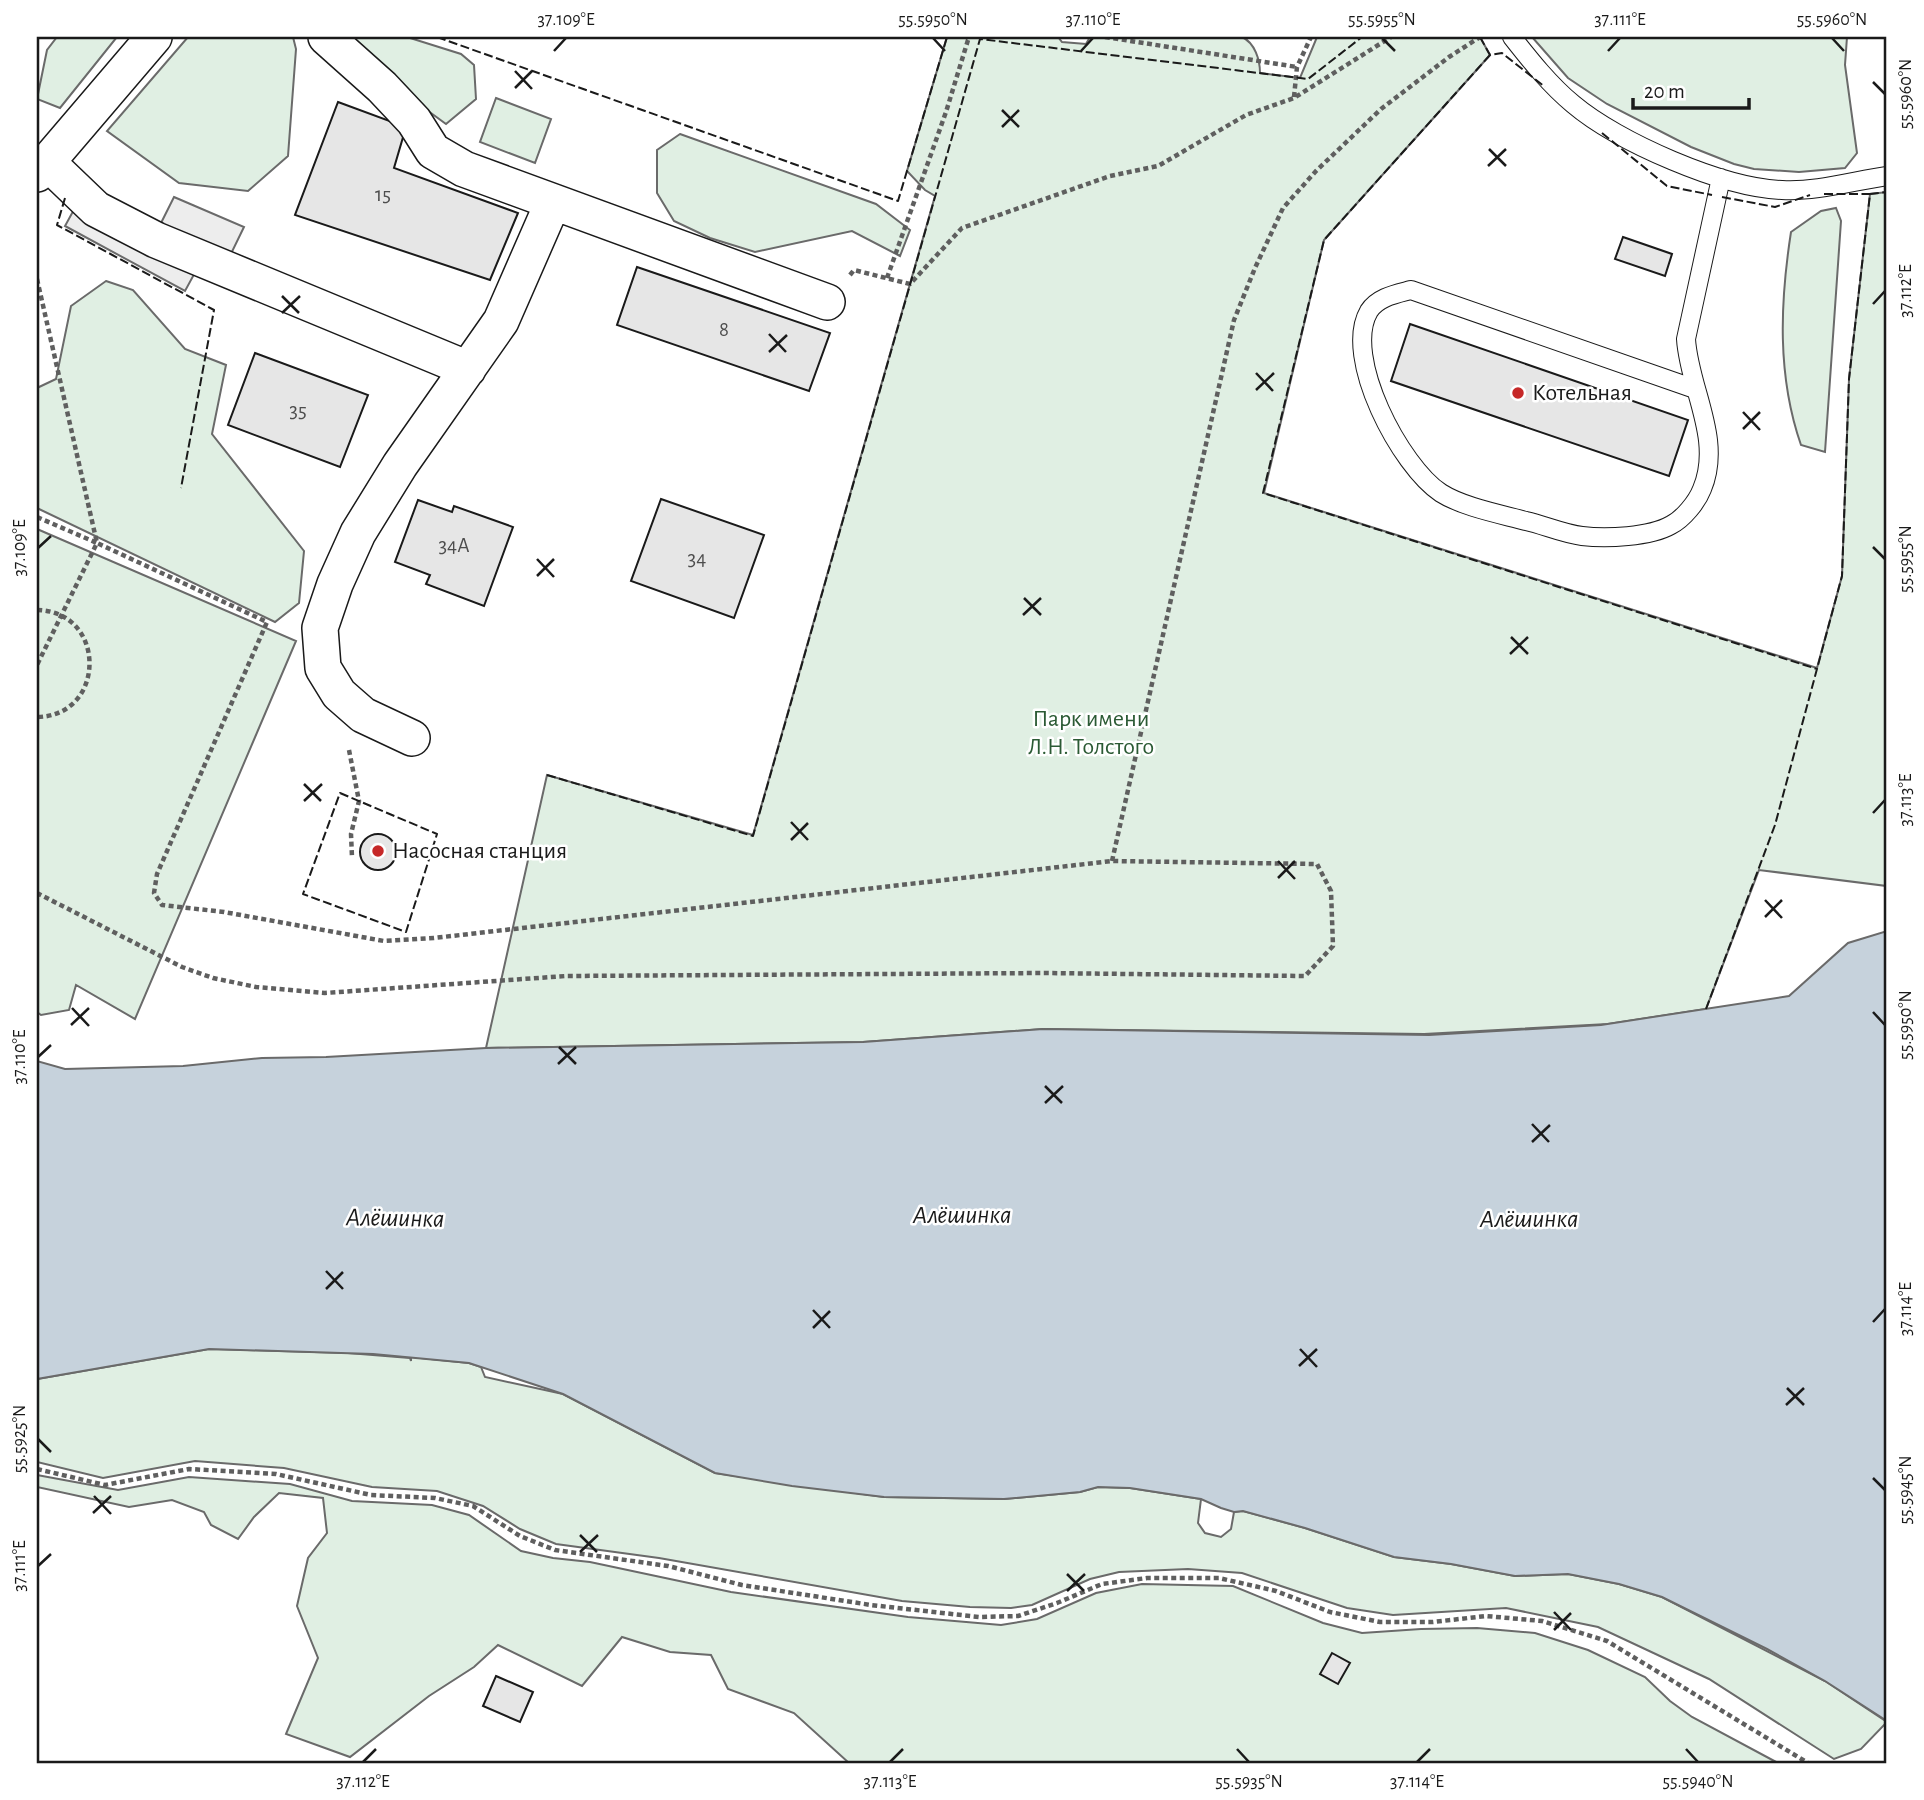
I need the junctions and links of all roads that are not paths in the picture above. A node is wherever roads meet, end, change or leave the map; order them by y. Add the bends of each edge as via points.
1 (154, 37) edge
2 (326, 37) edge
3 (1512, 37) edge
4 (42, 168) edge
5 (1887, 176) edge
6 (1721, 178) junction
7 (553, 202) junction
8 (827, 302) road end
9 (468, 369) junction
10 (1695, 389) junction
11 (412, 738) dead end

1 - 4 street
2 - 7 street via 414,121 433,151 464,169
3 - 6 lane via 1572,104 1654,152
4 - 9 street via 122,224
5 - 6 lane via 1784,191
6 - 10 lane via 1686,339
7 - 8 street
7 - 9 street via 501,321
9 - 11 street via 358,533 320,628 323,668 339,694 363,715
10 - 10 lane via 1706,424 1709,458 1702,489 1691,507 1672,525 1646,532 1581,536 1460,503 1420,476 1399,446 1370,387 1363,332 1369,311 1384,297 1410,290

